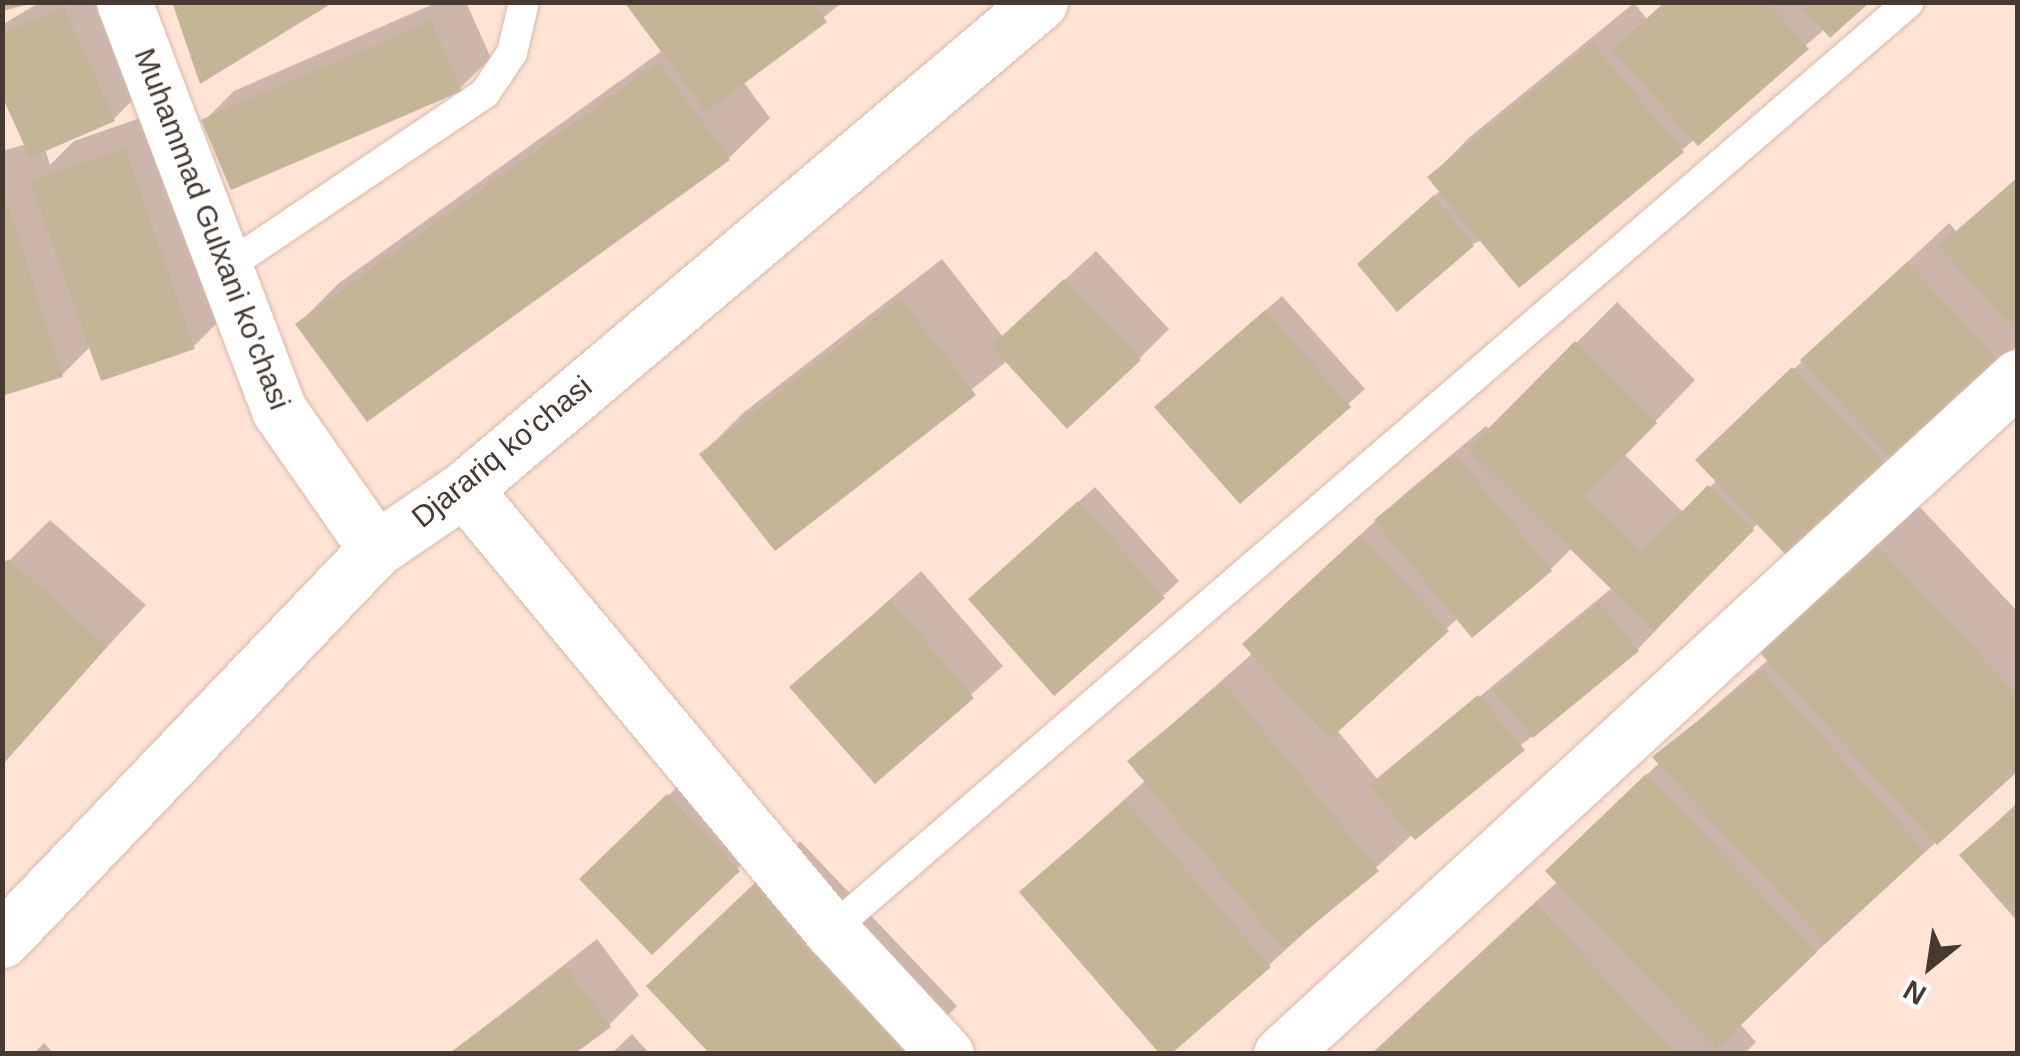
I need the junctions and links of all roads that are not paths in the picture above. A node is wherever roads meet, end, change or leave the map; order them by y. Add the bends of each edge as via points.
1 (124, 2) edge
2 (524, 2) edge
3 (1040, 2) edge
4 (1909, 2) edge
5 (225, 268) junction
6 (2018, 377) edge
7 (464, 489) junction
8 (376, 549) junction
9 (831, 930) junction
10 (2, 940) edge
11 (946, 1054) edge
12 (1281, 1054) edge

1 - 5 street, Muhammad Gulxani ko'chasi
2 - 5 lane via 512,53 485,92
3 - 7 street, Djarariq ko'chasi
4 - 9 lane
5 - 8 street, Muhammad Gulxani ko'chasi via 280,410
6 - 12 street
7 - 8 street, Djarariq ko'chasi
7 - 9 street
8 - 10 street, Djarariq ko'chasi
9 - 11 street

